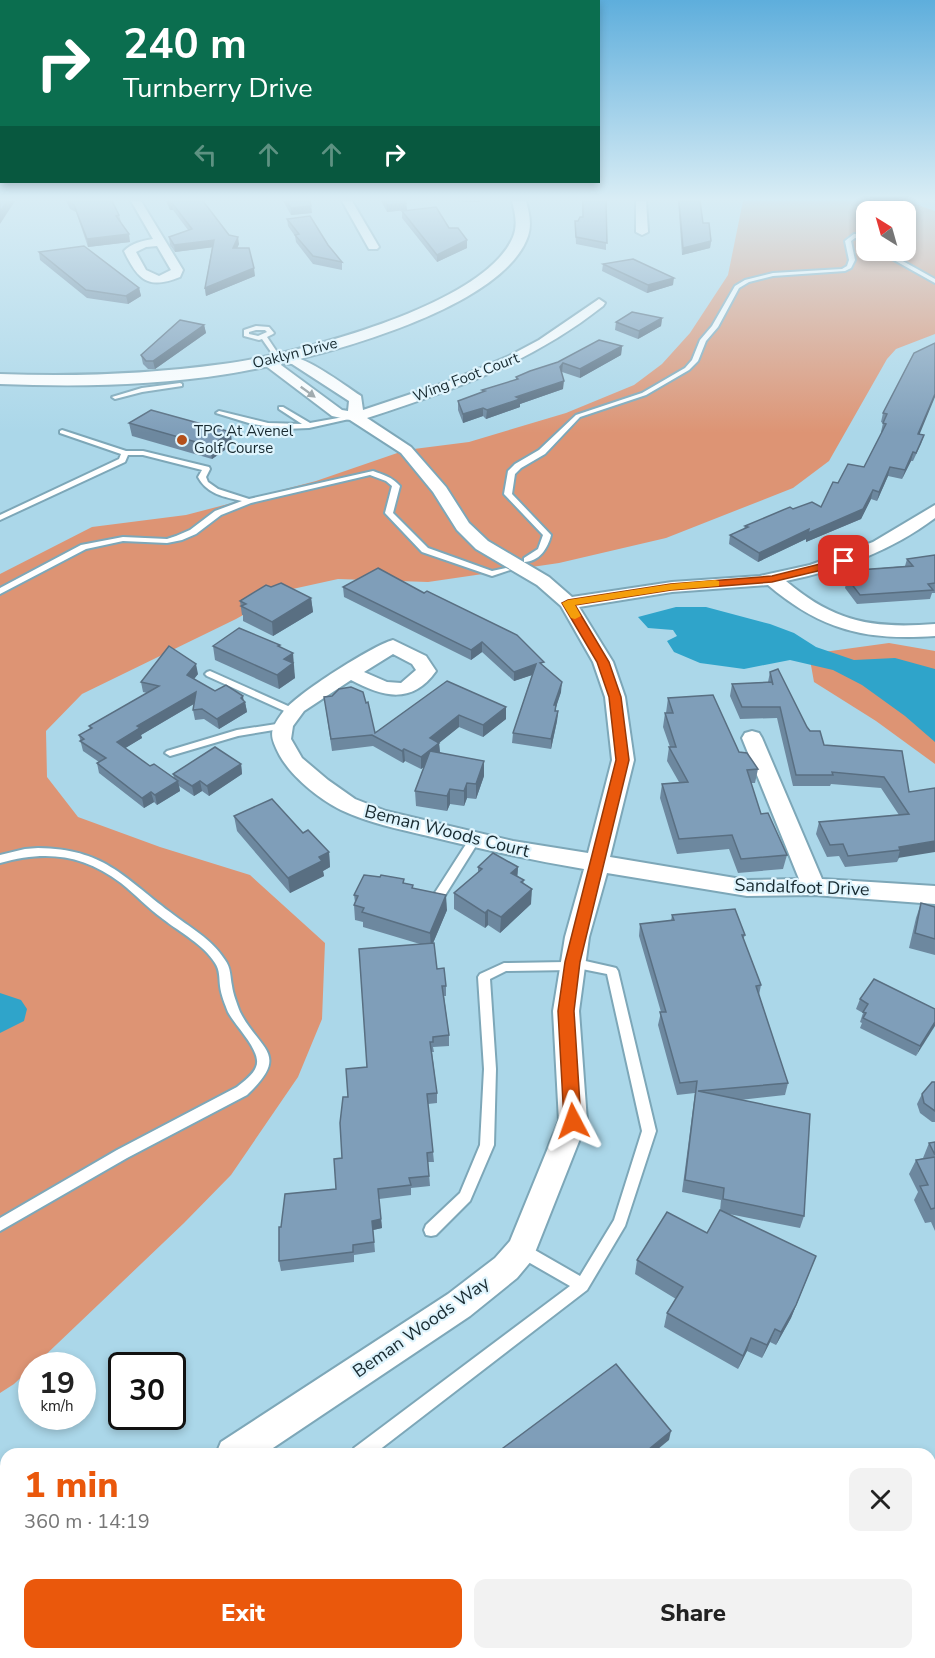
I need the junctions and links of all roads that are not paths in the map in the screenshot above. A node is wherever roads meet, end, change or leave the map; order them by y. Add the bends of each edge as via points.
1 (482, 278) edge
2 (755, 278) edge
3 (598, 303) dead end
4 (264, 337) dead end
5 (278, 358) junction
6 (0, 379) edge
7 (141, 383) junction
8 (180, 385) dead end
9 (115, 397) dead end
10 (281, 408) dead end
11 (219, 413) dead end
12 (355, 417) junction
13 (309, 426) junction
14 (62, 432) dead end
15 (125, 453) junction
16 (249, 501) junction
17 (935, 510) edge
18 (0, 518) edge
19 (526, 560) dead end
20 (506, 570) dead end
21 (772, 579) junction
22 (0, 591) edge
23 (568, 603) junction
24 (935, 630) edge
25 (350, 672) dead end
26 (210, 674) dead end
27 (288, 719) junction
28 (752, 738) dead end
29 (170, 753) dead end
30 (474, 841) junction
31 (0, 859) edge
32 (597, 865) junction
33 (814, 887) junction
34 (440, 894) edge
35 (935, 895) edge
36 (572, 964) junction
37 (0, 1226) edge
38 (431, 1230) dead end
39 (521, 1250) junction
40 (582, 1285) junction
41 (242, 1448) edge
42 (368, 1448) edge

1 - 5 street, Oaklyn Drive via 421,315
2 - 19 lane via 737,287 715,327 703,340 695,362 687,369 644,394 578,416 542,452 511,473 508,494 547,535 539,554
3 - 12 street, Wing Foot Court via 576,323 510,362 452,386
4 - 5 lane
5 - 7 street, Oaklyn Drive
5 -> 12 street, Beman Woods Way via 273,366 337,413
5 - 12 street via 296,361 356,399
6 - 7 street, Oaklyn Drive
7 - 8 lane
7 - 9 lane
10 - 13 lane
11 - 13 lane via 261,424
12 - 13 lane
12 - 23 street, Beman Woods Way via 406,450 482,545 543,581
14 - 15 lane
15 - 16 lane via 143,453 206,469 202,477 210,489
15 - 18 lane via 122,460
16 - 20 lane via 359,474 380,474 396,486 389,513 425,550 492,574
16 - 22 lane via 218,513 179,538 123,538 84,547
17 - 21 street via 915,526 869,551
21 - 23 street via 671,587
21 - 24 street via 797,602 843,625 882,632
23 - 32 street, Beman Woods Way via 603,662 615,697 623,760
25 - 27 street via 297,707
26 - 27 lane
27 - 29 lane
27 - 30 street, Beman Woods Court via 281,739 294,762 347,804 380,817
28 - 33 street
30 - 32 street, Beman Woods Court
30 - 34 lane
31 - 37 lane via 36,850 102,866 191,933 221,962 236,1014 264,1053 264,1067 258,1079 242,1091 122,1154
32 - 33 street, Sandalfoot Drive via 747,888
32 - 36 street, Beman Woods Way
33 - 35 street, Sandalfoot Drive
36 - 38 lane via 504,967 484,976 490,1069 487,1146 465,1197
36 - 39 street, Beman Woods Way via 566,1011 573,1121
36 - 40 lane via 612,971 649,1131 620,1222
39 - 40 lane
39 - 41 street, Beman Woods Way via 506,1268 459,1305
40 - 42 lane

